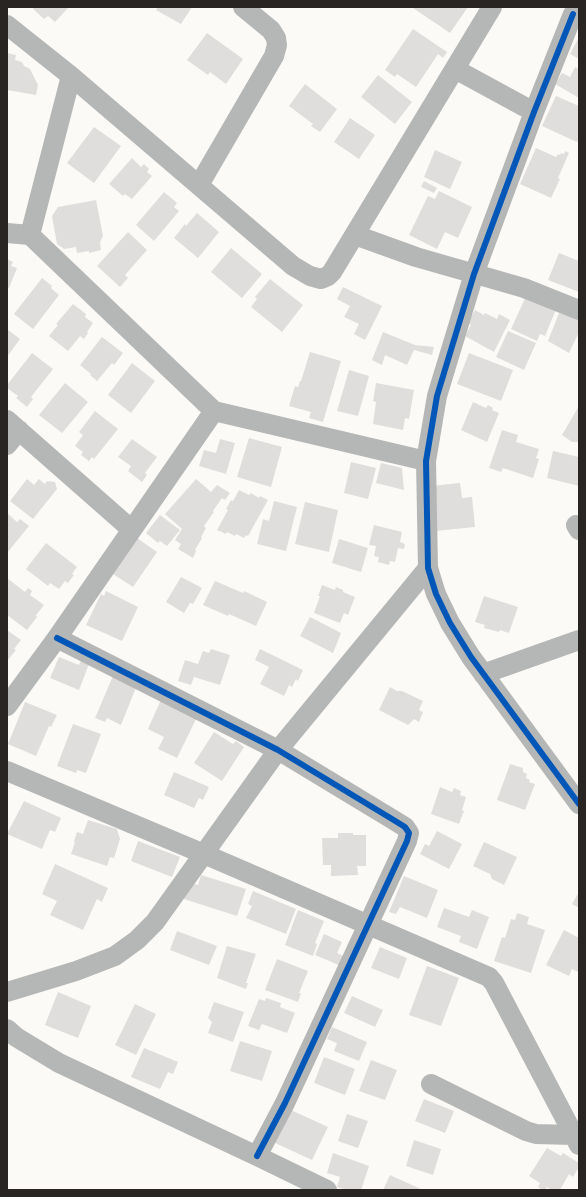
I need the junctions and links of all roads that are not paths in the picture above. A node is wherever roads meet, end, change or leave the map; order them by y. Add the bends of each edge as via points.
1 (243, 7) edge
2 (492, 7) edge
3 (572, 13) edge
4 (7, 25) edge
5 (455, 69) junction
6 (71, 76) junction
7 (534, 112) junction
8 (198, 185) junction
9 (7, 233) edge
10 (30, 235) junction
11 (355, 236) junction
12 (474, 274) junction
13 (579, 310) edge
14 (214, 411) junction
15 (11, 432) edge
16 (426, 461) junction
17 (132, 530) junction
18 (428, 568) junction
19 (57, 638) junction
20 (579, 640) edge
21 (483, 674) junction
22 (7, 706) edge
23 (278, 750) junction
24 (7, 771) edge
25 (579, 804) edge
26 (204, 854) junction
27 (368, 924) junction
28 (7, 992) edge
29 (7, 1029) edge
30 (431, 1084) dead end
31 (576, 1140) edge
32 (257, 1156) junction
33 (327, 1190) edge

1 - 8 street via 271,30 276,38 274,56
2 - 5 street
3 - 7 street
4 - 6 street
5 - 7 street
5 - 11 street
6 - 8 street
6 - 10 street
7 - 12 street
8 - 11 street via 294,266 315,278 321,279 332,272
9 - 10 street
10 - 14 street
11 - 12 street via 416,258
12 - 13 street via 524,288
12 - 16 street via 437,396
14 - 16 street
14 - 17 street
15 - 17 street
16 - 18 street
17 - 19 street
18 - 21 street via 436,594 450,623
18 - 23 street
19 - 22 street
19 - 23 street
20 - 21 street
21 - 25 street
23 - 26 street
23 - 27 street via 405,827 409,833
24 - 26 street
26 - 27 street
26 - 28 street via 155,922 137,940 115,956
27 - 31 street via 489,977
27 - 32 street via 285,1103
29 - 32 street via 59,1063
30 - 31 street via 526,1131
32 - 33 street

